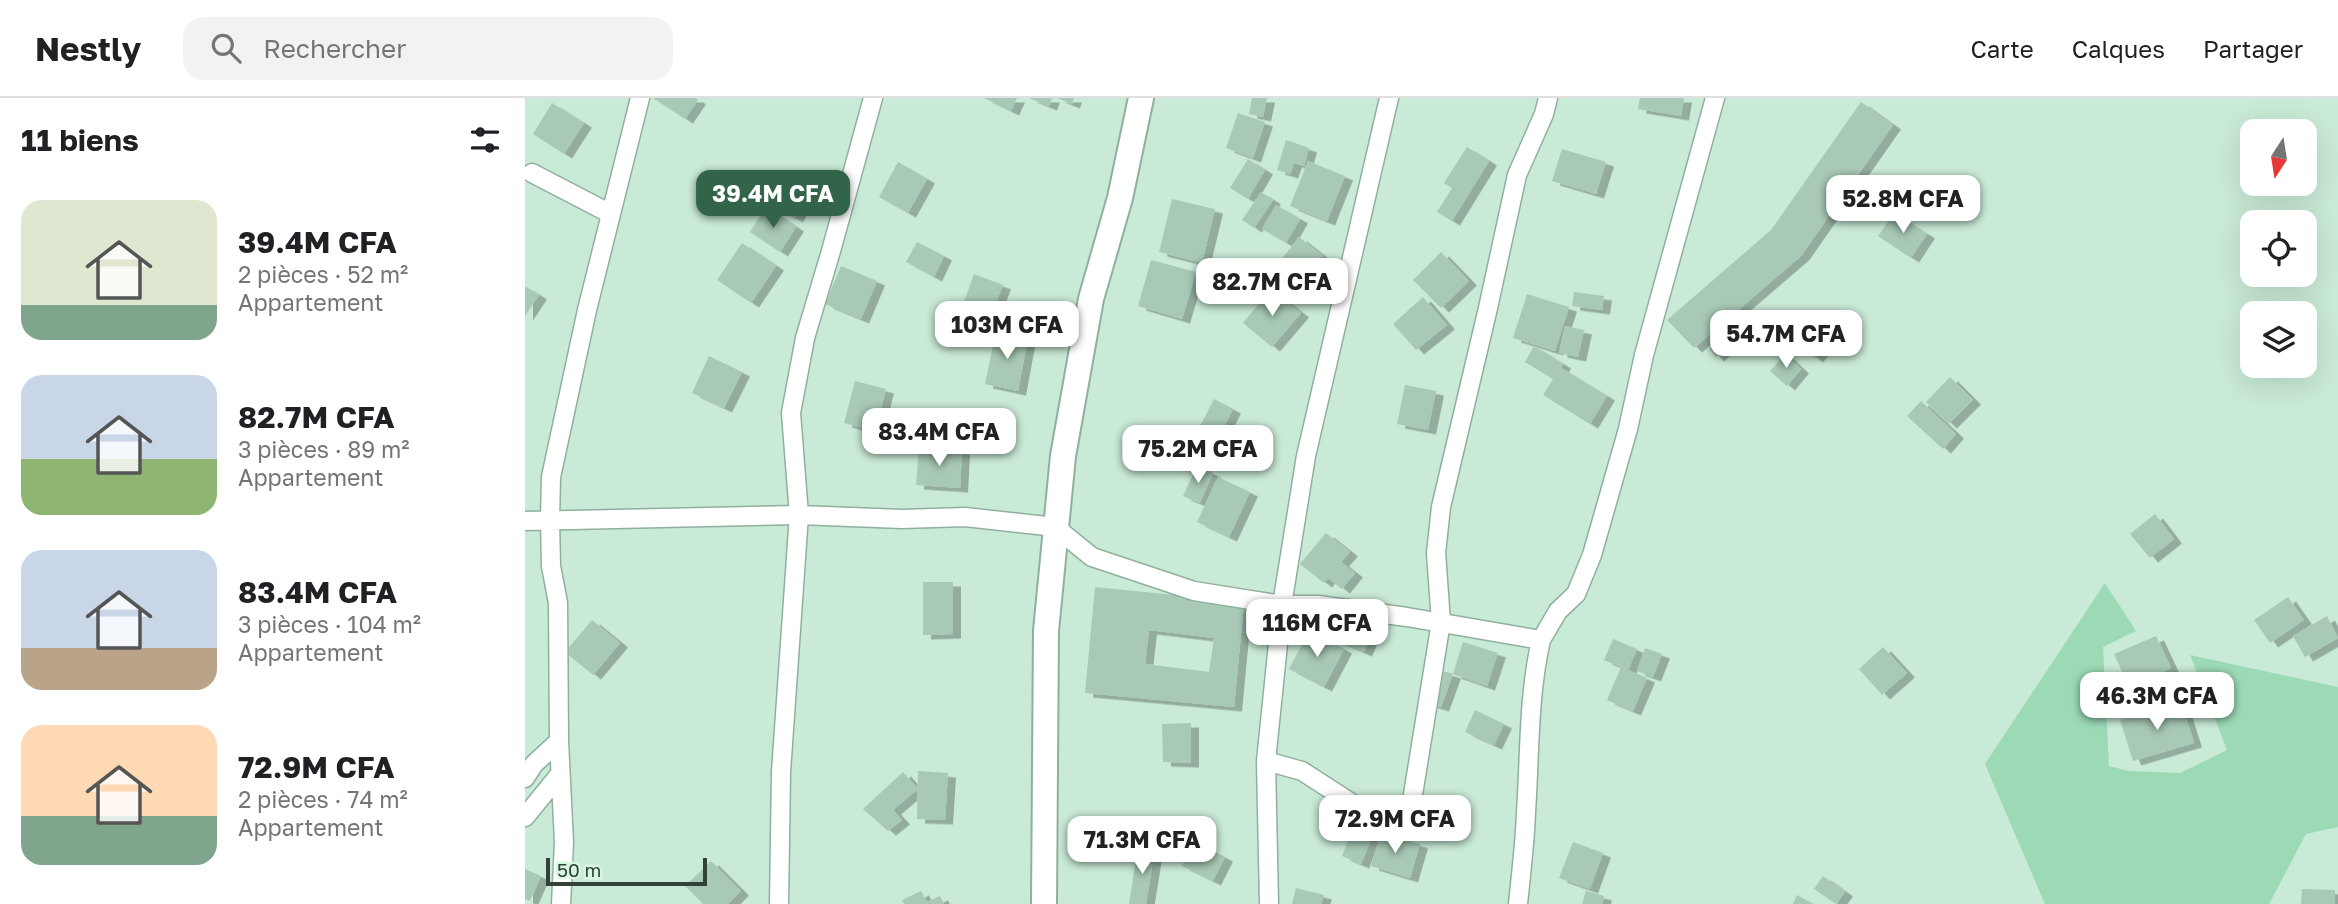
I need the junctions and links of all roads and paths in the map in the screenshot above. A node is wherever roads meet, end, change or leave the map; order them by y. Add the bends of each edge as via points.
1 (640, 98) edge
2 (873, 98) edge
3 (1141, 98) edge
4 (1389, 98) edge
5 (1548, 98) edge
6 (1715, 98) edge
7 (532, 173) dead end
8 (611, 214) junction
9 (799, 515) junction
10 (549, 520) junction
11 (525, 521) edge
12 (1055, 527) junction
13 (1282, 605) junction
14 (1441, 622) junction
15 (1541, 640) junction
16 (559, 741) junction
17 (1266, 761) junction
18 (561, 774) junction
19 (525, 778) edge
20 (1353, 804) dead end
21 (1410, 813) dead end
22 (525, 817) edge
23 (561, 904) edge
24 (779, 904) edge
25 (1044, 904) edge
26 (1269, 904) edge
27 (1518, 904) edge

1 - 8 street
2 - 9 street via 805,338 791,413
3 - 12 main road via 1120,198 1091,299
4 - 13 street via 1306,456
5 - 14 street via 1517,175 1440,507 1436,553
6 - 15 street via 1591,555 1576,594 1558,611
7 - 8 street
8 - 10 street via 551,477
9 - 10 street
9 - 12 street via 964,517
9 - 24 street via 781,772
10 - 11 street
10 - 16 street via 558,603
12 - 13 street via 1092,556 1194,591
12 - 25 main road via 1046,631
13 - 14 street via 1318,605
13 - 17 street
14 - 15 street
14 - 21 street
15 - 27 street via 1530,706
16 - 18 street
16 - 19 street
17 - 20 street via 1302,771
17 - 26 street
18 - 22 street
18 - 23 street

